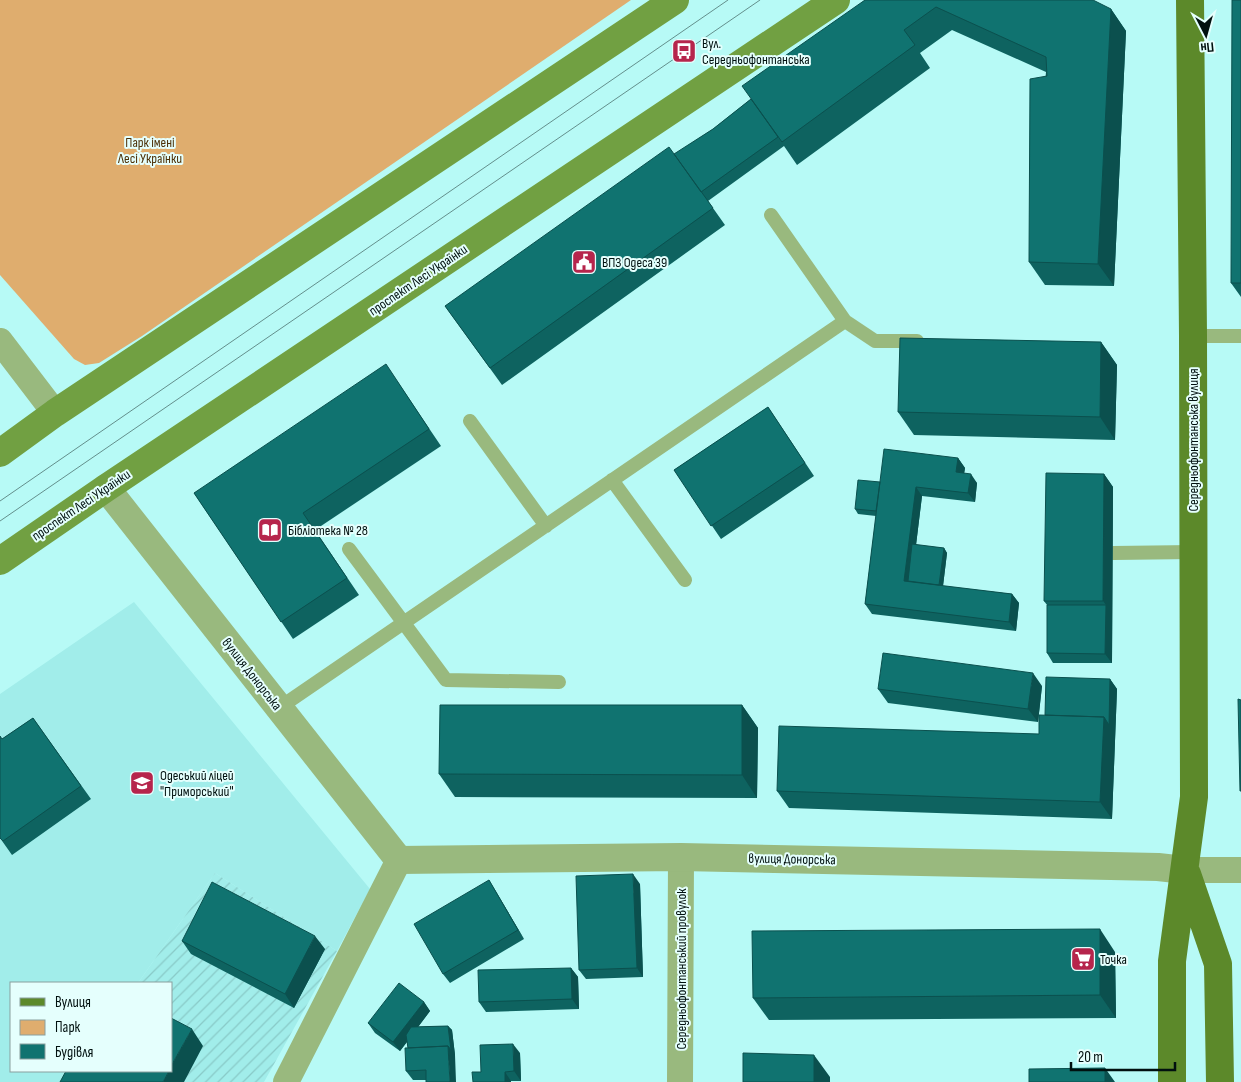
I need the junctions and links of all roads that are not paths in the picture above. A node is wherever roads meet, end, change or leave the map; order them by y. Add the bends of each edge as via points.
1 (674, 0) edge
2 (836, 0) edge
3 (1187, 3) edge
4 (771, 215) dead end
5 (845, 321) junction
6 (1194, 336) junction
7 (1241, 336) edge
8 (0, 341) edge
9 (931, 342) edge
10 (55, 413) junction
11 (470, 421) dead end
12 (0, 453) edge
13 (612, 480) junction
14 (106, 488) junction
15 (546, 526) junction
16 (349, 549) dead end
17 (1193, 552) junction
18 (1112, 553) dead end
19 (0, 561) edge
20 (685, 580) dead end
21 (404, 623) junction
22 (559, 682) dead end
23 (279, 708) junction
24 (682, 856) junction
25 (399, 860) junction
26 (1185, 870) junction
27 (1241, 870) edge
28 (286, 1082) edge
29 (680, 1082) edge
30 (1172, 1082) edge
31 (1220, 1082) edge

1 - 10 main road
2 - 14 main road, проспект Лесі Українки
3 - 6 main road, Середньофонтанська вулиця
4 - 5 lane
5 - 9 lane via 875,341
5 - 13 lane
6 - 7 lane
6 - 17 main road, Середньофонтанська вулиця
8 - 10 street
10 - 12 main road
11 - 15 lane
13 - 15 lane
13 - 20 lane
14 - 19 main road, проспект Лесі Українки
14 - 23 street, вулиця Донорська
15 - 21 lane
16 - 21 lane
17 - 18 lane
17 - 26 main road, Середньофонтанська вулиця via 1194,797
21 - 22 lane via 446,680
21 - 23 lane
23 - 25 street, вулиця Донорська
24 - 25 street, вулиця Донорська
24 - 26 street, вулиця Донорська
24 - 29 street, Середньофонтанський провулок
25 - 28 street
26 - 27 street
26 - 30 main road, Середньофонтанська вулиця via 1172,962
26 - 31 main road, Середньофонтанська вулиця via 1218,964

